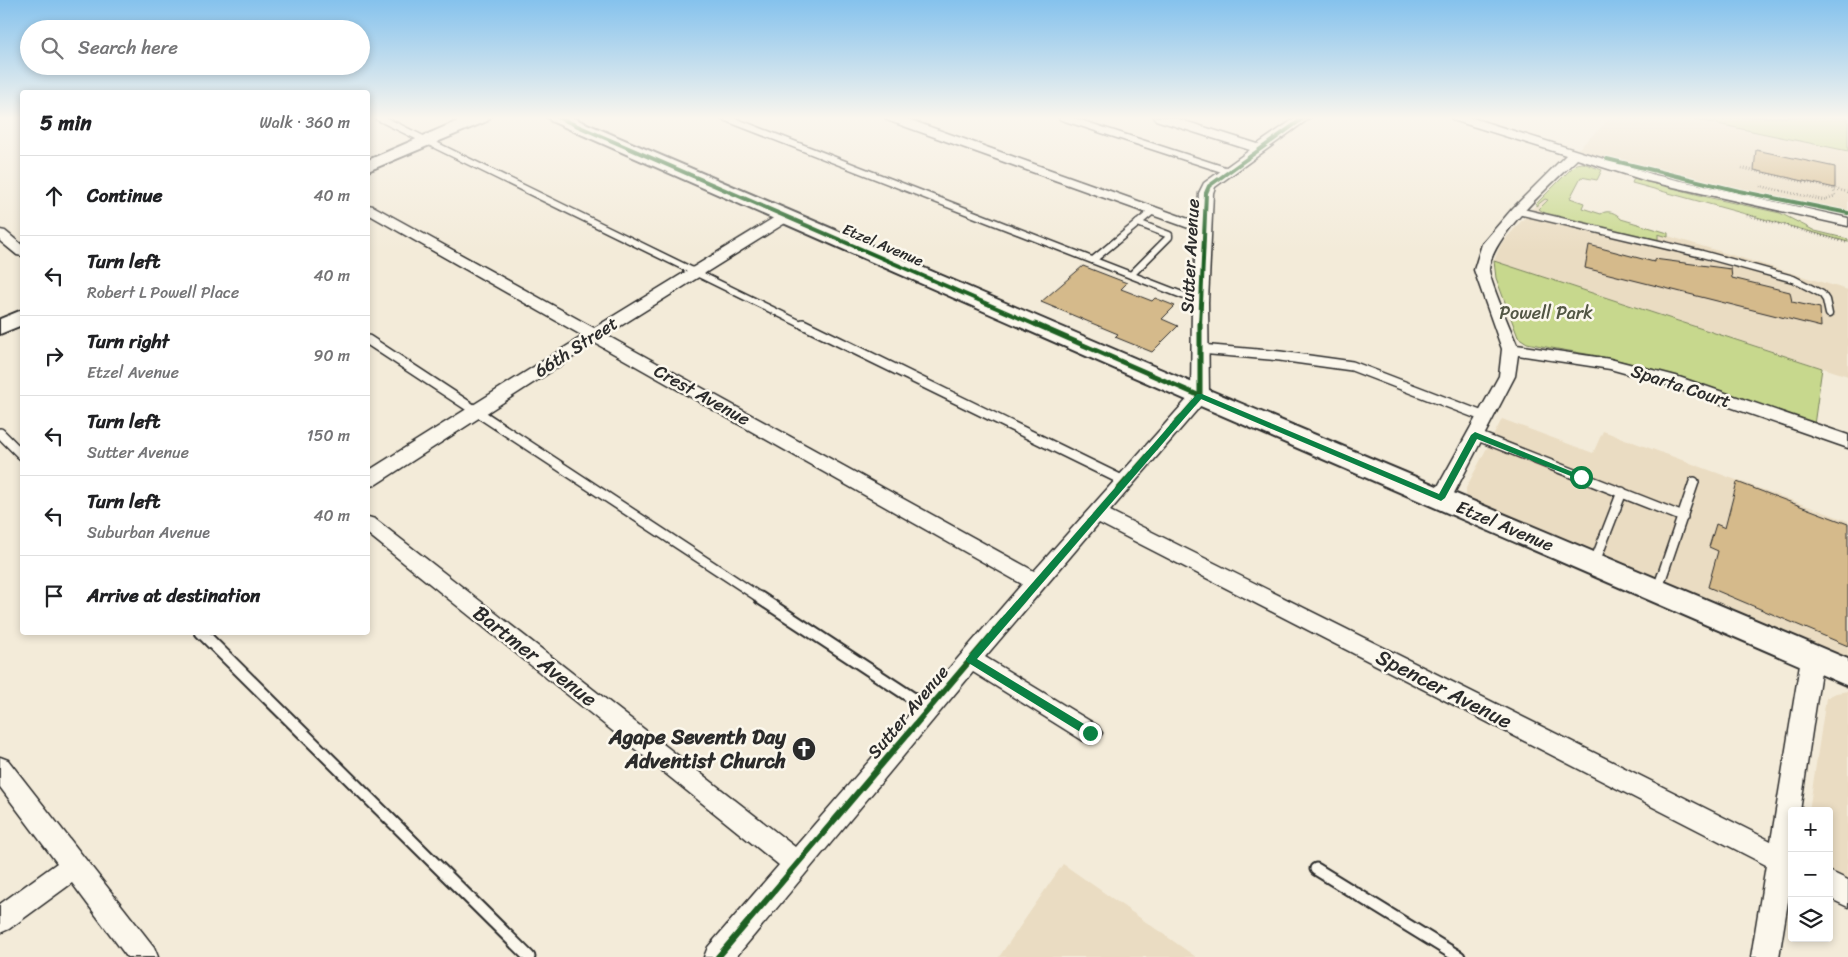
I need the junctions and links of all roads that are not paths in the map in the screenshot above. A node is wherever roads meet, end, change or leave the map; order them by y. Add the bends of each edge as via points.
1 (472, 162) edge
2 (659, 162) edge
3 (839, 162) edge
4 (1017, 162) edge
5 (1199, 162) edge
6 (1240, 162) edge
7 (1567, 162) edge
8 (1597, 162) edge
9 (1228, 171) junction
10 (370, 210) edge
11 (1154, 210) junction
12 (1518, 211) junction
13 (785, 217) junction
14 (1848, 222) edge
15 (1138, 223) junction
16 (1205, 229) junction
17 (0, 234) edge
18 (20, 250) edge
19 (1093, 260) junction
20 (696, 270) junction
21 (1131, 275) junction
22 (1200, 302) junction
23 (1829, 314) dead end
24 (20, 318) edge
25 (0, 327) edge
26 (594, 334) junction
27 (370, 341) edge
28 (1200, 349) junction
29 (1510, 349) junction
30 (1200, 396) junction
31 (476, 412) junction
32 (1485, 417) junction
33 (0, 433) edge
34 (1475, 435) junction
35 (1848, 442) edge
36 (20, 453) edge
37 (370, 479) edge
38 (1124, 481) junction
39 (1694, 482) dead end
40 (1622, 492) junction
41 (1441, 498) junction
42 (1096, 513) junction
43 (1683, 517) junction
44 (370, 526) edge
45 (1594, 564) junction
46 (1036, 582) junction
47 (1657, 591) junction
48 (205, 635) edge
49 (1812, 658) junction
50 (970, 659) junction
51 (1848, 673) edge
52 (930, 709) junction
53 (1090, 733) dead end
54 (0, 768) edge
55 (1787, 862) edge
56 (796, 863) junction
57 (74, 866) junction
58 (1316, 869) dead end
59 (1833, 886) edge
60 (1848, 894) edge
61 (0, 920) edge
62 (144, 957) edge
63 (529, 957) edge
64 (718, 957) edge
65 (1459, 957) edge
66 (1765, 957) edge

1 - 20 lane
2 - 13 street, Etzel Avenue
3 - 19 lane
4 - 11 street
5 - 9 lane
6 - 9 street, Sutter Avenue
7 - 12 street
8 - 14 street via 1697,190
9 - 16 street, Sutter Avenue via 1209,186 1206,193
10 - 26 street, Crest Avenue
11 - 15 lane
11 - 16 street
12 - 23 lane via 1793,279 1822,294
12 - 29 street via 1489,244 1481,270
13 - 20 street, 66th Street
13 - 30 street, Etzel Avenue
15 - 19 lane
15 - 21 lane via 1169,237
16 - 22 street, Sutter Avenue
17 - 18 street
19 - 21 lane
20 - 26 street, 66th Street
20 - 38 lane
21 - 22 lane
22 - 28 street, Sutter Avenue
24 - 25 street
26 - 31 street, 66th Street
26 - 46 street, Crest Avenue
27 - 31 lane
28 - 30 street, Sutter Avenue
28 - 32 lane via 1342,364
29 - 32 street via 1507,376
29 - 35 street, Sparta Court via 1610,364
30 - 38 street, Sutter Avenue
30 - 41 street, Etzel Avenue
31 - 37 street, 66th Street
31 - 52 lane
32 - 34 street
33 - 36 lane
34 - 40 lane
34 - 41 street
38 - 42 street, Sutter Avenue
39 - 43 lane
40 - 43 lane
40 - 45 lane
41 - 45 street, Etzel Avenue
42 - 46 street, Sutter Avenue
42 - 55 street, Spencer Avenue
43 - 47 lane
44 - 56 street, Bartmer Avenue
45 - 47 street, Etzel Avenue
46 - 50 street, Sutter Avenue
47 - 49 street, Etzel Avenue
48 - 63 lane
49 - 51 street, Etzel Avenue
49 - 55 street
50 - 52 street, Sutter Avenue
50 - 53 street
52 - 56 street, Sutter Avenue
54 - 57 street
55 - 66 street
56 - 64 street, Sutter Avenue
57 - 61 street
57 - 62 street
58 - 65 lane
59 - 60 street

